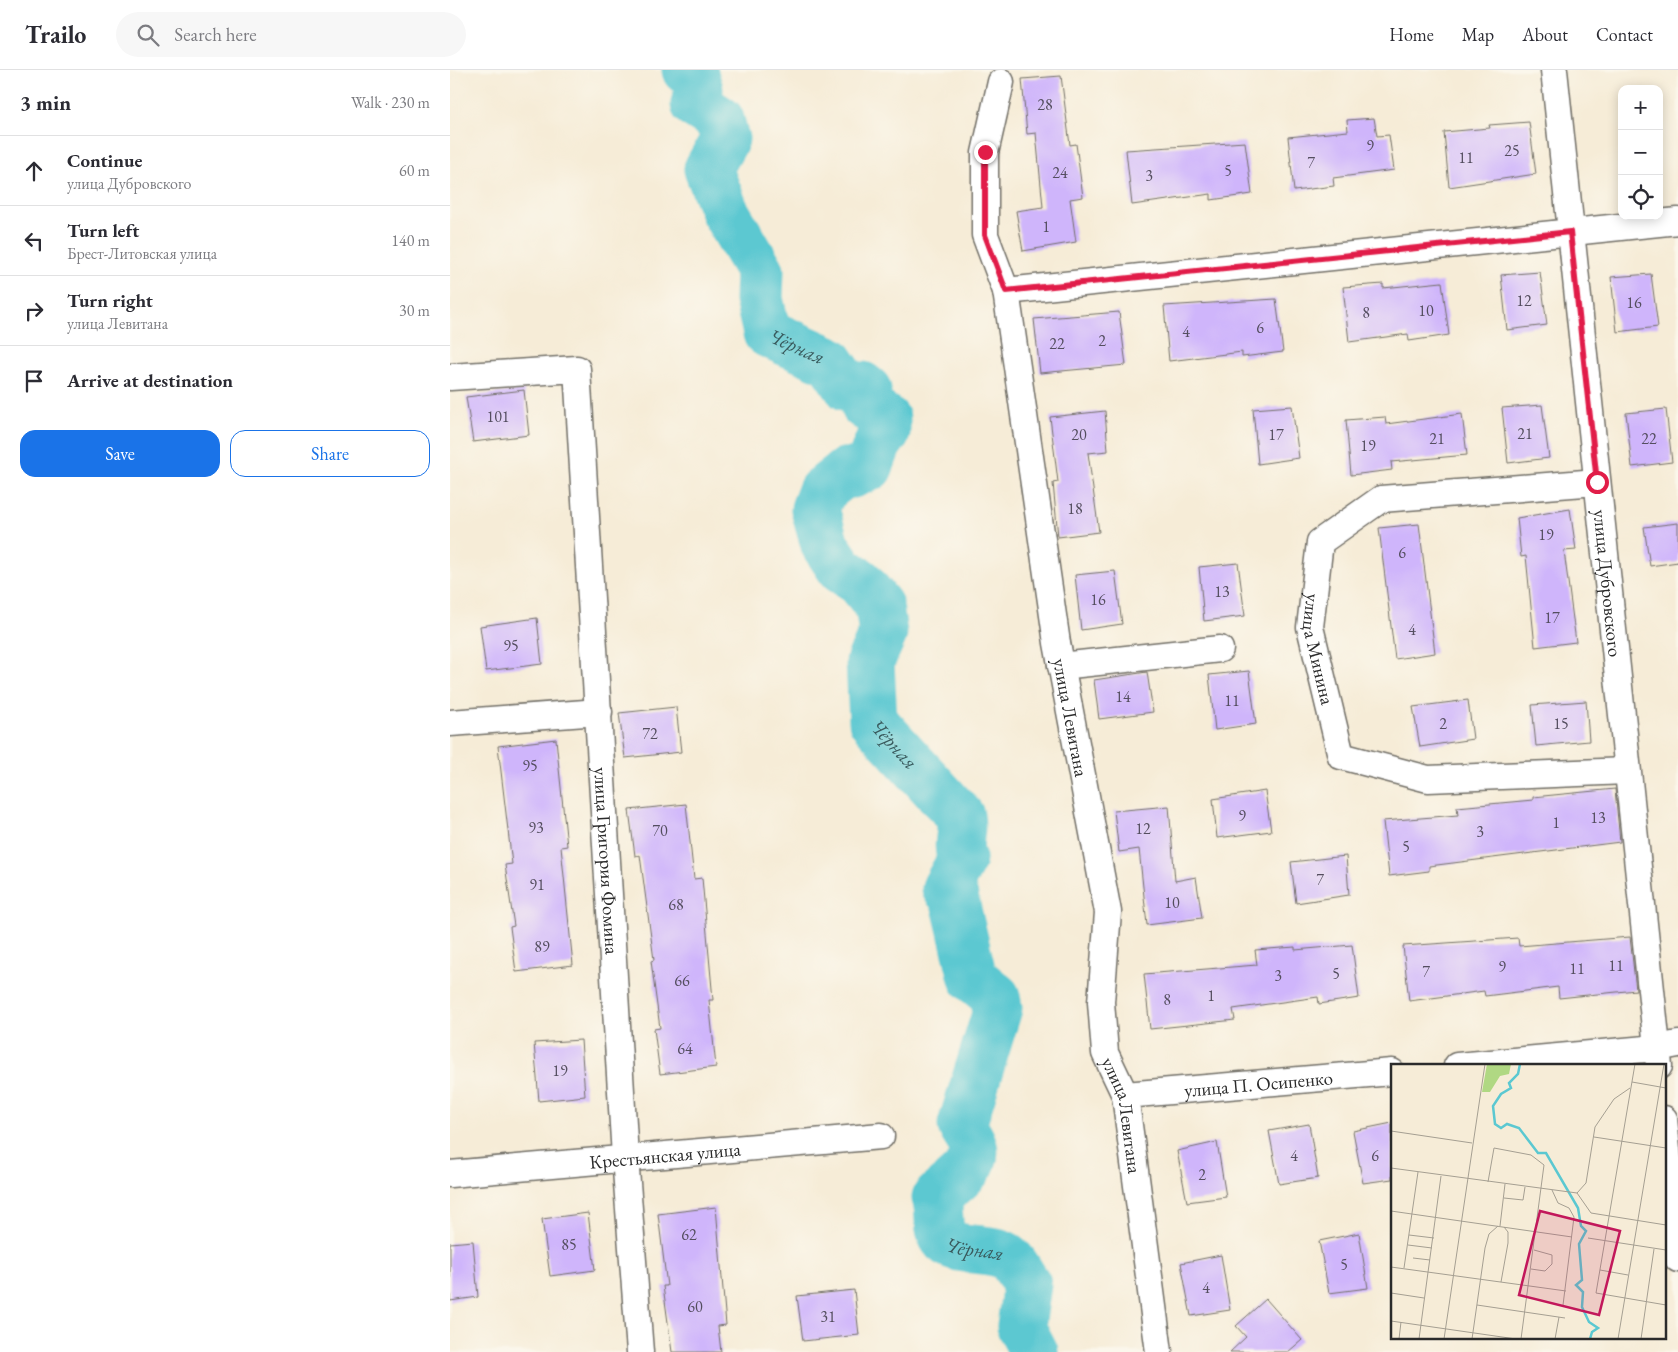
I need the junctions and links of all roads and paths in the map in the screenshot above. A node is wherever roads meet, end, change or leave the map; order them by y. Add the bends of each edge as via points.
1 (1554, 70) edge
2 (1001, 82) dead end
3 (1678, 221) edge
4 (1570, 232) junction
5 (1006, 291) junction
6 (450, 377) edge
7 (1597, 482) junction
8 (1220, 649) dead end
9 (1061, 666) junction
10 (598, 712) junction
11 (450, 723) edge
12 (1628, 771) junction
13 (1665, 1053) edge
14 (1489, 1064) edge
15 (1391, 1072) edge
16 (1125, 1095) junction
17 (881, 1136) dead end
18 (1666, 1139) edge
19 (625, 1157) junction
20 (450, 1174) edge
21 (1678, 1259) edge
22 (640, 1352) edge
23 (1159, 1352) edge

1 - 4 street, улица Дубровского
2 - 5 street, улица Левитана via 985,152 985,235
3 - 4 street
4 - 5 street
4 - 7 street, улица Дубровского
5 - 9 street, улица Левитана
6 - 10 street, улица Григория Фомина via 578,368
7 - 12 street, улица Дубровского
7 - 12 street, улица Минина via 1381,499 1320,542 1310,627 1341,756 1428,779
8 - 9 street
9 - 16 street, улица Левитана via 1108,912 1101,1002 1105,1053
10 - 11 street
10 - 19 street, улица Григория Фомина
12 - 13 street, улица Дубровского
13 - 14 street
15 - 16 street, улица П. Осипенко
16 - 23 street, улица Левитана
17 - 19 street, Крестьянская улица
18 - 21 street
19 - 20 street, Крестьянская улица
19 - 22 street, улица Григория Фомина

